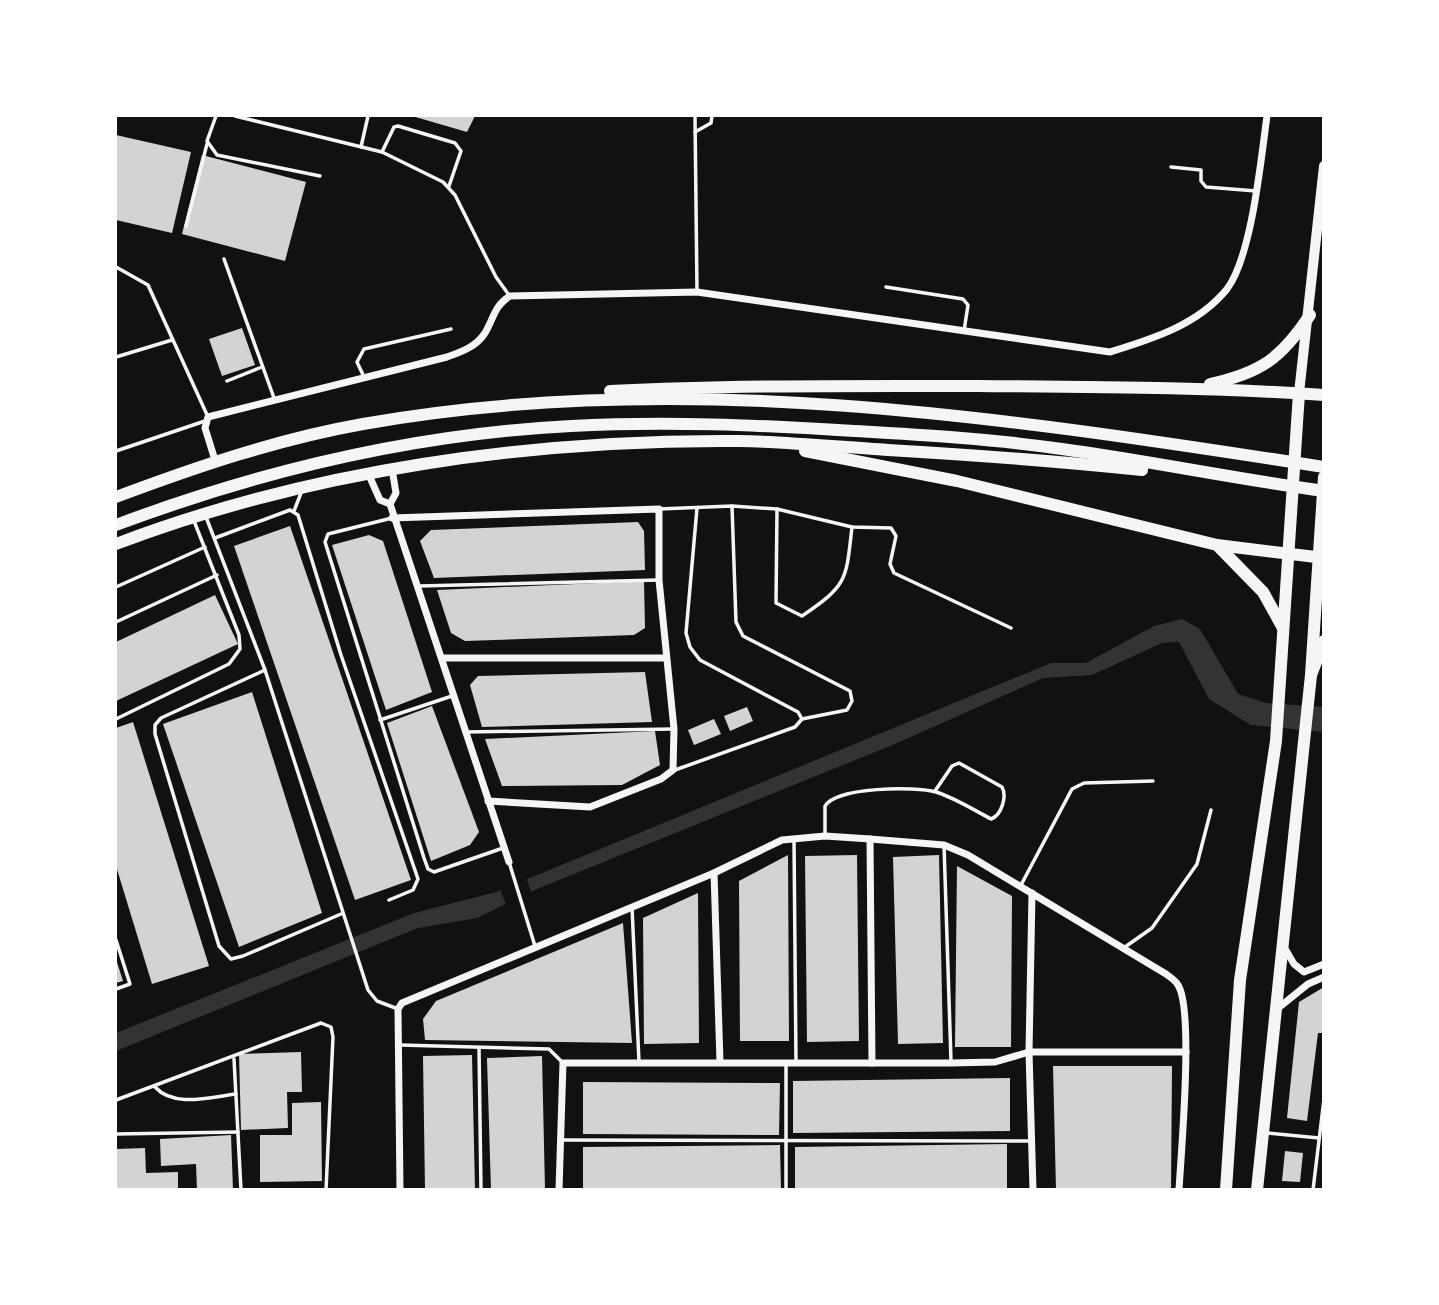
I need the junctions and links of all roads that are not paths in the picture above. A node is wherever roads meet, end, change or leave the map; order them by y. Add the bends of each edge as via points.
1 (216, 116) edge
2 (235, 116) edge
3 (368, 116) edge
4 (695, 116) edge
5 (712, 116) edge
6 (1267, 116) edge
7 (695, 132) junction
8 (207, 141) junction
9 (361, 147) junction
10 (382, 152) junction
11 (1324, 166) edge
12 (1171, 167) dead end
13 (320, 176) dead end
14 (449, 186) junction
15 (1256, 191) junction
16 (186, 226) dead end
17 (224, 258) dead end
18 (116, 267) edge
19 (886, 288) dead end
20 (697, 292) junction
21 (510, 296) junction
22 (1310, 316) junction
23 (451, 328) dead end
24 (964, 333) junction
25 (172, 340) junction
26 (116, 357) edge
27 (262, 367) junction
28 (364, 377) junction
29 (227, 381) dead end
30 (1192, 388) junction
31 (1299, 393) junction
32 (1324, 395) edge
33 (274, 398) junction
34 (478, 407) junction
35 (206, 419) junction
36 (690, 442) junction
37 (116, 451) edge
38 (215, 460) junction
39 (1324, 467) edge
40 (392, 468) junction
41 (368, 472) junction
42 (1324, 477) edge
43 (1257, 482) junction
44 (304, 488) junction
45 (1324, 491) edge
46 (116, 497) edge
47 (390, 504) junction
48 (732, 506) junction
49 (697, 508) junction
50 (659, 509) junction
51 (777, 509) junction
52 (294, 511) junction
53 (200, 517) junction
54 (392, 518) junction
55 (116, 525) edge
56 (852, 527) junction
57 (215, 538) junction
58 (116, 544) edge
59 (1217, 545) junction
60 (205, 547) junction
61 (1288, 552) junction
62 (1321, 557) edge
63 (218, 575) junction
64 (659, 580) junction
65 (419, 586) junction
66 (116, 587) edge
67 (116, 622) edge
68 (1011, 628) dead end
69 (1283, 628) junction
70 (1324, 640) edge
71 (442, 658) junction
72 (664, 658) junction
73 (265, 670) junction
74 (1311, 675) junction
75 (454, 695) junction
76 (116, 719) edge
77 (802, 719) junction
78 (380, 720) junction
79 (674, 729) junction
80 (466, 732) junction
81 (673, 770) junction
82 (1153, 781) dead end
83 (935, 791) junction
84 (488, 801) junction
85 (1211, 810) dead end
86 (825, 836) junction
87 (794, 837) junction
88 (870, 839) junction
89 (944, 845) junction
90 (505, 847) junction
91 (509, 862) joint
92 (714, 873) junction
93 (1021, 885) junction
94 (1032, 893) junction
95 (390, 900) dead end
96 (632, 907) junction
97 (341, 914) junction
98 (116, 940) edge
99 (1282, 940) junction
100 (535, 946) junction
101 (1123, 948) junction
102 (1324, 964) edge
103 (1324, 977) edge
104 (116, 989) edge
105 (398, 1009) junction
106 (1277, 1009) junction
107 (398, 1045) junction
108 (479, 1047) junction
109 (1029, 1052) junction
110 (1186, 1052) junction
111 (234, 1058) junction
112 (639, 1062) junction
113 (720, 1062) junction
114 (796, 1062) junction
115 (563, 1063) junction
116 (786, 1063) junction
117 (872, 1063) junction
118 (951, 1063) junction
119 (155, 1086) junction
120 (236, 1094) junction
121 (1324, 1099) edge
122 (116, 1100) edge
123 (238, 1132) junction
124 (1262, 1133) junction
125 (116, 1134) edge
126 (1319, 1138) junction
127 (559, 1140) junction
128 (786, 1140) junction
129 (1033, 1141) junction
130 (241, 1189) edge
131 (326, 1189) edge
132 (400, 1189) edge
133 (481, 1189) edge
134 (559, 1189) edge
135 (786, 1189) edge
136 (1033, 1189) edge
137 (1179, 1189) edge
138 (1226, 1189) edge
139 (1257, 1189) edge
140 (1313, 1189) edge

1 - 8 lane
2 - 9 lane
3 - 9 lane
4 - 7 lane
5 - 7 lane via 711,123
6 - 15 street
7 - 20 lane
8 - 13 lane via 217,155
8 - 16 lane
9 - 10 lane
10 - 14 lane
10 - 14 lane via 398,126 455,143 461,151
11 - 22 main road
12 - 15 lane via 1201,170 1206,187
14 - 21 lane
15 - 24 street via 1243,251 1228,288 1198,315 1163,336 1110,352
17 - 27 lane
18 - 25 lane via 148,285
19 - 24 lane via 963,299 968,305
20 - 21 street
20 - 24 street
21 - 28 street via 498,304 485,333 469,348
22 - 30 main road via 1295,338 1261,369
22 - 31 main road
23 - 28 lane via 364,349 357,362
25 - 26 lane
25 - 35 lane
27 - 29 lane
27 - 33 lane
28 - 33 street
30 - 31 main road
30 - 34 main road via 737,385 606,391
31 - 32 main road
31 - 61 main road
33 - 35 street
34 - 38 main road via 361,424
34 - 39 main road via 684,398 832,404 1066,427
35 - 37 lane
35 - 38 street
36 - 40 main road via 543,451
36 - 43 main road via 789,443 994,456
36 - 59 main road via 799,450 866,462
38 - 46 main road
40 - 41 main road
40 - 47 street via 397,493
41 - 44 main road
41 - 47 street via 380,499
42 - 62 main road
43 - 45 main road
43 - 55 main road via 1061,449 925,435 684,423 568,426 428,442 327,461 231,486
44 - 52 lane
44 - 53 main road
47 - 54 street
48 - 49 lane
48 - 51 lane
48 - 77 lane via 737,621 743,636 850,691 852,701 847,710
49 - 50 lane
49 - 77 lane via 686,633 690,647 701,660 798,712
50 - 54 street
50 - 64 street
51 - 56 lane
51 - 56 lane via 776,603 802,616 828,599 846,576
52 - 57 lane
52 - 95 lane via 418,879 413,891
53 - 57 lane
53 - 58 main road
53 - 60 lane
54 - 65 street
54 - 78 lane via 328,534 325,541
56 - 68 lane via 891,528 896,536 890,564 894,573
57 - 73 lane
59 - 61 main road
59 - 69 main road via 1258,586
60 - 63 lane
60 - 66 lane
61 - 62 main road
61 - 69 main road
62 - 74 main road
63 - 67 lane
63 - 76 lane via 239,635 235,657
64 - 65 lane
64 - 72 street
65 - 71 street
69 - 138 main road via 1276,741 1240,980
70 - 74 main road
71 - 72 street
71 - 75 street
72 - 79 street
73 - 97 lane
73 - 97 lane via 161,718 155,725 219,946 231,959 243,956
74 - 99 main road
75 - 78 lane
75 - 80 street
77 - 81 lane via 795,727
78 - 90 lane via 428,869 441,870
79 - 80 lane
79 - 81 street
80 - 84 street
81 - 84 street via 590,807
82 - 93 lane via 1084,783 1072,789
83 - 83 lane via 991,819 999,814 1005,795 1002,786 959,763
83 - 86 lane via 873,789 833,798 825,806
84 - 90 street
85 - 101 lane via 1197,864 1152,928
86 - 87 street
86 - 88 street
87 - 92 street
87 - 114 lane
88 - 89 street
88 - 117 street
89 - 93 street
89 - 118 lane
90 - 91 street
91 - 100 lane
92 - 96 street
92 - 113 street
93 - 94 street
94 - 101 street
94 - 109 street
96 - 100 street
96 - 112 lane
97 - 105 lane via 368,990 377,1002
98 - 104 lane via 130,984
99 - 102 street via 1304,972
99 - 106 main road
100 - 105 street via 409,999
101 - 110 street via 1178,985
103 - 106 street
105 - 107 street
106 - 124 main road
107 - 108 lane
107 - 132 street
108 - 115 lane via 549,1049
108 - 133 lane
109 - 110 street
109 - 118 street via 995,1062
109 - 129 street
110 - 137 street
111 - 119 lane
111 - 120 lane
111 - 131 lane via 321,1023 331,1027
112 - 113 street
112 - 115 street
113 - 116 street
114 - 116 street
114 - 117 street
115 - 127 street
116 - 128 lane
117 - 118 street
119 - 120 lane via 163,1096 179,1100
119 - 122 lane
120 - 123 lane
121 - 126 lane
123 - 125 lane
123 - 130 lane
124 - 126 lane
124 - 139 main road
126 - 140 lane
127 - 128 lane
127 - 134 street
128 - 129 lane
128 - 135 lane
129 - 136 street

